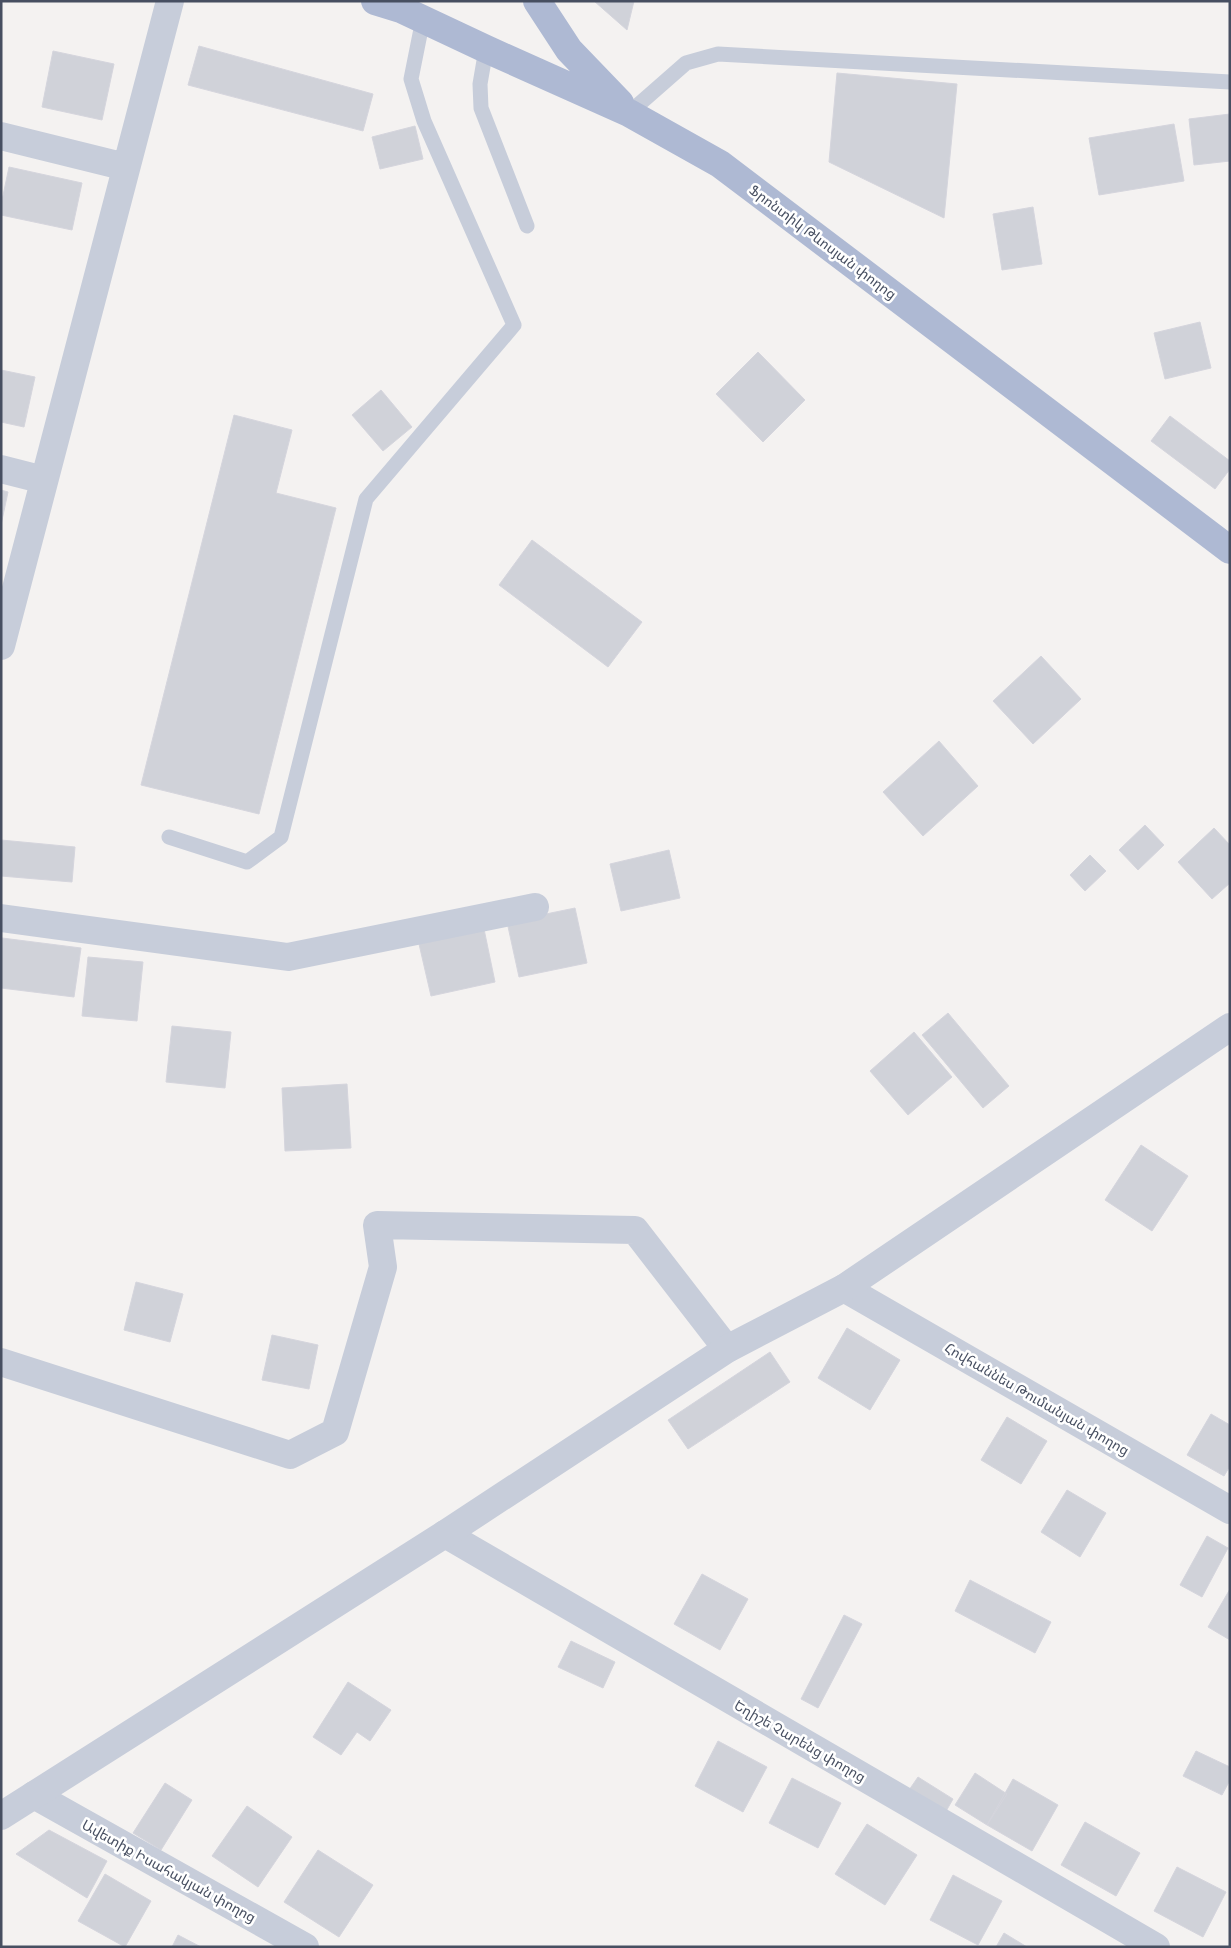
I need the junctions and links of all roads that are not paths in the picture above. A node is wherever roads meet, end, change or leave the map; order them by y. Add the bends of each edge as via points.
1 (170, 1) edge
2 (376, 1) edge
3 (537, 1) edge
4 (422, 19) junction
5 (486, 49) junction
6 (1230, 82) edge
7 (629, 113) junction
8 (1, 136) edge
9 (126, 166) junction
10 (527, 226) dead end
11 (1, 469) edge
12 (44, 480) junction
13 (1230, 550) edge
14 (1, 646) edge
15 (169, 837) dead end
16 (534, 907) dead end
17 (1, 918) edge
18 (1230, 1027) edge
19 (844, 1288) junction
20 (727, 1349) junction
21 (1, 1362) edge
22 (1230, 1510) edge
23 (445, 1534) junction
24 (34, 1794) junction
25 (1, 1816) edge
26 (304, 1947) edge
27 (1156, 1947) edge

1 - 9 street
2 - 4 main road, Ֆրոնտիկ Թևոսյան փողոց
3 - 7 main road via 569,50
4 - 5 main road, Ֆրոնտիկ Թևոսյան փողոց
4 - 15 lane via 411,79 424,121 514,325 366,499 281,837 247,862
5 - 7 main road, Ֆրոնտիկ Թևոսյան փողոց
5 - 10 lane via 480,84 482,108
6 - 7 lane via 718,54 686,63
7 - 13 main road, Ֆրոնտիկ Թևոսյան փողոց via 720,164
8 - 9 street
9 - 12 street
11 - 12 street
12 - 14 street
16 - 17 street via 288,956
18 - 19 street
19 - 20 street
19 - 22 street, Հովհաննես Թումանյան փողոց
20 - 21 street via 635,1230 377,1225 383,1267 335,1432 290,1455
20 - 23 street
23 - 24 street
23 - 27 street, Եղիշե Չարենց փողոց
24 - 25 street
24 - 26 street, Ավետիք Իսահակյան փողոց

